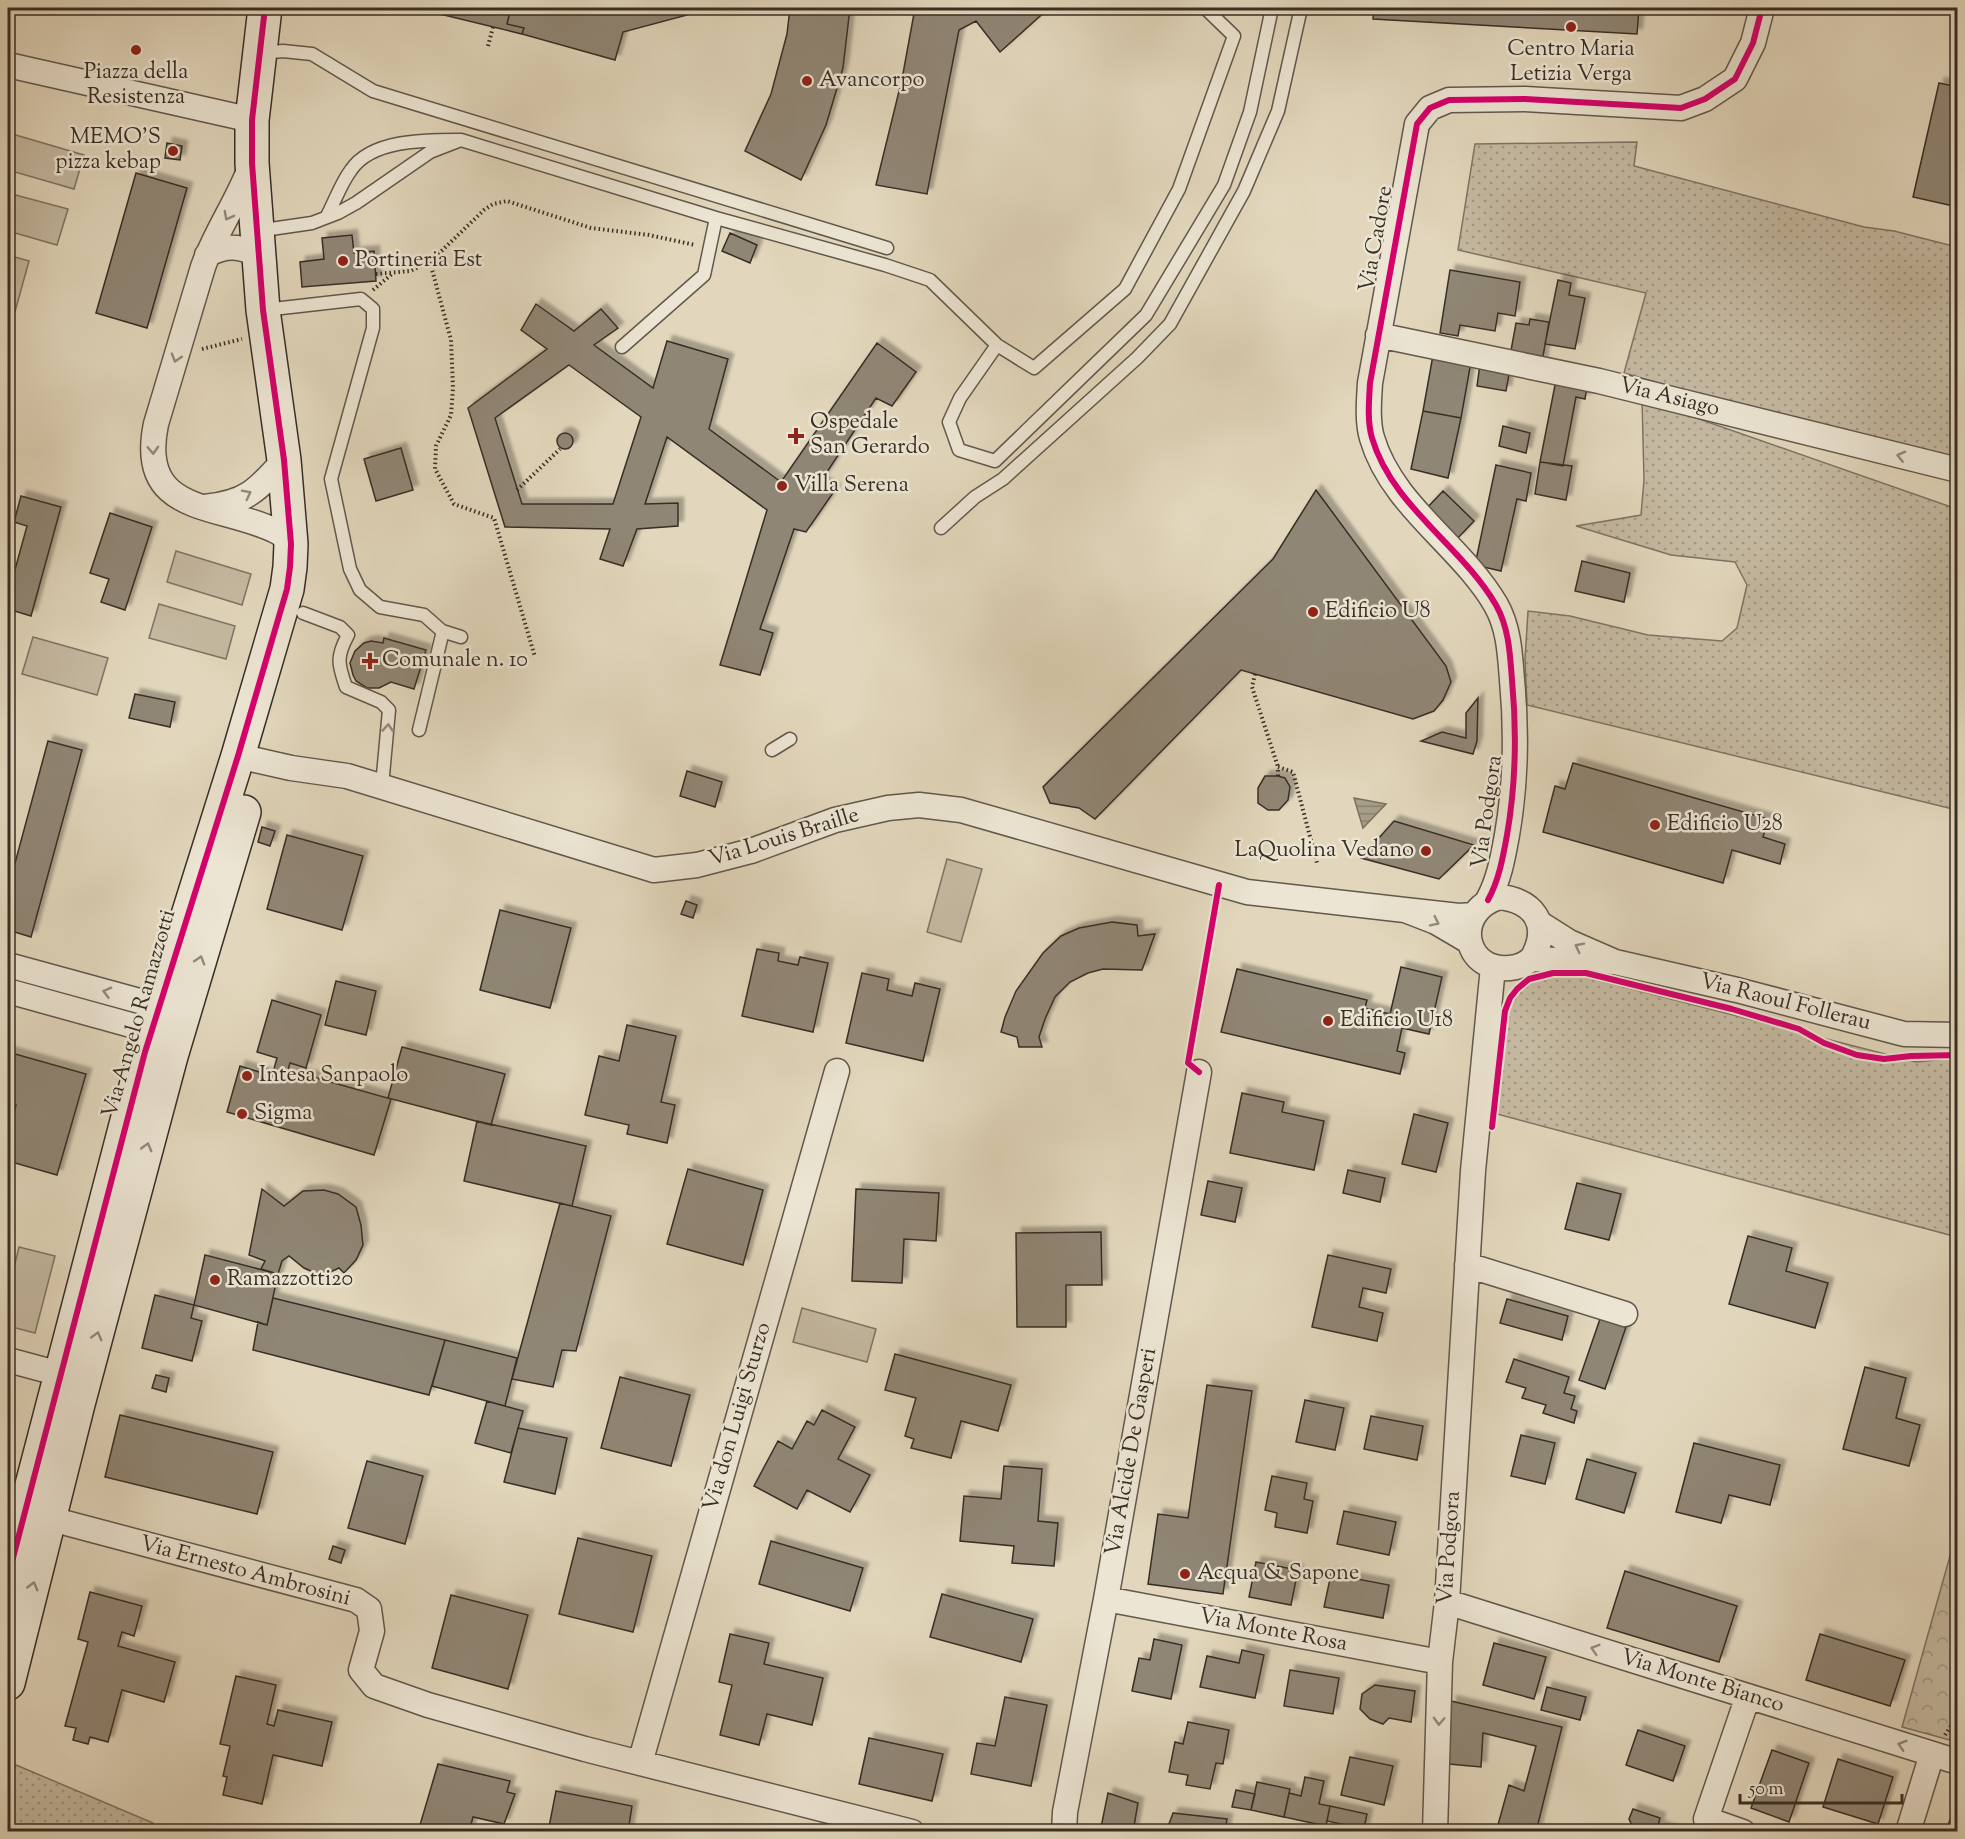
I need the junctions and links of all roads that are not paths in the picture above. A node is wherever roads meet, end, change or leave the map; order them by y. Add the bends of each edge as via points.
1 (266, 8) edge
2 (1205, 8) edge
3 (1272, 8) edge
4 (1298, 8) edge
5 (1762, 8) edge
6 (260, 53) junction
7 (8, 65) edge
8 (252, 120) junction
9 (461, 140) junction
10 (252, 163) junction
11 (327, 216) junction
12 (716, 218) junction
13 (257, 244) junction
14 (887, 248) dead end
15 (207, 255) junction
16 (264, 321) junction
17 (1378, 335) junction
18 (997, 345) junction
19 (622, 347) dead end
20 (284, 460) junction
21 (1958, 471) edge
22 (199, 508) junction
23 (941, 528) dead end
24 (291, 544) junction
25 (303, 613) junction
26 (443, 631) junction
27 (461, 636) dead end
28 (1516, 728) joint
29 (419, 730) dead end
30 (790, 739) dead end
31 (772, 750) dead end
32 (249, 758) junction
33 (382, 786) junction
34 (1481, 908) junction
35 (1405, 910) junction
36 (1539, 922) junction
37 (1470, 942) junction
38 (1532, 959) junction
39 (1615, 962) junction
40 (8, 965) edge
41 (1493, 967) junction
42 (8, 991) edge
43 (168, 1022) junction
44 (1958, 1035) edge
45 (837, 1071) dead end
46 (1199, 1072) dead end
47 (1467, 1265) junction
48 (1625, 1314) dead end
49 (8, 1360) edge
50 (73, 1377) junction
51 (51, 1519) junction
52 (8, 1577) edge
53 (1106, 1599) junction
54 (1447, 1602) junction
55 (1440, 1662) junction
56 (8, 1683) edge
57 (1748, 1696) junction
58 (1932, 1754) junction
59 (1958, 1762) edge
60 (640, 1763) junction
61 (912, 1832) edge
62 (1064, 1832) edge
63 (1435, 1832) edge
64 (1743, 1832) edge
65 (1908, 1832) edge

1 - 6 street
2 - 18 lane via 1234,36 1179,189 1125,289 1034,368
3 - 18 lane via 1250,112 1224,185 1146,315 995,461 959,450 949,422 960,398
4 - 23 lane via 1301,9 1278,111 1244,191 1170,324 1003,479 975,497
5 - 17 street, Via Cadore via 1753,43 1736,79 1705,99 1681,108 1525,99 1449,100 1430,108 1417,124
6 - 8 street
6 - 14 lane via 312,54 373,91
7 - 8 street
8 - 10 street
9 - 11 lane via 430,152 356,203
9 - 11 lane via 417,140 370,153 351,169
9 - 12 lane
10 - 13 street
10 -> 15 street
11 - 13 lane
12 - 18 lane via 930,280
12 - 19 lane via 704,275
13 - 15 street via 248,251 230,247
13 - 16 street
15 -> 22 street via 152,447 160,478 181,499
16 - 20 street
16 - 26 lane via 362,299 373,309 373,328 331,479 350,569 360,590 380,607 424,615
21 -> 17 street, Via Asiago via 1599,381
17 - 28 street, Via Cadore via 1370,383 1371,436 1385,472 1469,568 1496,606 1509,643
22 -> 20 street via 247,495 259,488
20 - 24 street, Via Angelo Ramazzotti
20 - 25 street, Via Angelo Ramazzotti via 310,565 311,579
22 - 24 street via 277,531
24 - 32 street, Via Angelo Ramazzotti via 287,589
25 - 32 street, Via Angelo Ramazzotti
33 -> 25 lane via 389,710 381,702 346,687 339,651 348,635 340,627
26 - 27 lane
26 - 29 lane
28 - 34 street, Via Podgora via 1515,782 1503,861
30 - 31 lane
32 - 33 street, Via Louis Braille
32 - 43 street, Via Angelo Ramazzotti
33 - 35 street, Via Louis Braille via 654,870 698,865 751,852 836,820 919,805 961,810 1256,893
34 - 35 street via 1459,916
34 - 36 street via 1500,897 1515,899 1527,905
34 - 37 street
35 -> 37 street
36 - 38 street via 1541,932
39 -> 36 street, Via Raoul Follerau via 1569,942
37 - 41 street via 1480,959
38 - 39 street, Via Raoul Follerau
38 - 41 street via 1519,966
39 - 44 street, Via Raoul Follerau via 1904,1034
43 -> 40 street
41 - 47 street, Via Podgora
42 - 43 street
43 - 50 street, Via Angelo Ramazzotti
45 - 60 street, Via don Luigi Sturzo
46 - 53 street, Via Alcide De Gasperi
47 - 48 street
47 - 54 street, Via Podgora
49 - 50 street
50 - 51 street, Via Angelo Ramazzotti
50 - 52 street, Via Angelo Ramazzotti
56 -> 51 street, Via Angelo Ramazzotti
51 - 60 street, Via Ernesto Ambrosini via 356,1600 369,1609 372,1631 361,1670 374,1686 428,1705
53 - 55 street, Via Monte Rosa
53 - 62 street, Via Alcide De Gasperi
54 - 55 street, Via Podgora
57 -> 54 street, Via Monte Bianco
55 -> 63 street, Via Podgora
58 -> 57 street, Via Monte Bianco
57 - 64 street via 1706,1820
58 - 59 street, Via Monte Bianco
58 - 65 street
60 - 61 street

